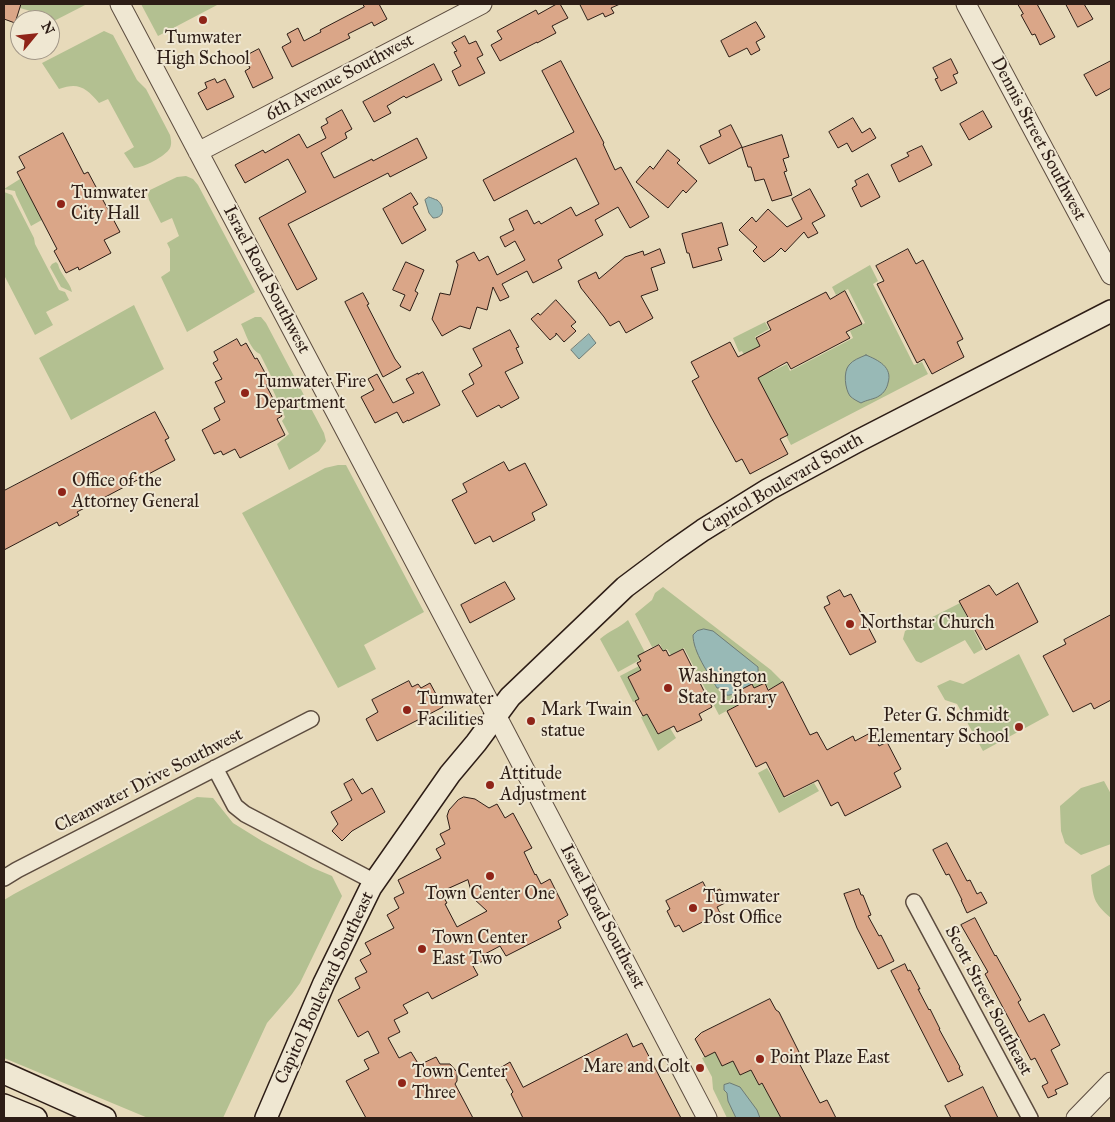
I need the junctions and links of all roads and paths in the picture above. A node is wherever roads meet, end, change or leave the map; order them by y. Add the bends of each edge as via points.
1 (120, 4) edge
2 (482, 4) edge
3 (966, 4) edge
4 (198, 152) junction
5 (1111, 275) edge
6 (1111, 311) edge
7 (496, 715) junction
8 (311, 719) dead end
9 (215, 768) junction
10 (4, 878) edge
11 (375, 882) junction
12 (914, 902) dead end
13 (4, 1073) edge
14 (1111, 1082) edge
15 (4, 1105) edge
16 (36, 1118) edge
17 (106, 1118) edge
18 (266, 1118) edge
19 (707, 1118) edge
20 (1030, 1118) edge
21 (1076, 1118) edge

1 - 4 street, Israel Road Southwest
2 - 4 street, 6th Avenue Southwest
3 - 5 street, Dennis Street Southwest
4 - 7 street, Israel Road Southwest
6 - 7 main road, Capitol Boulevard South via 856,442 769,489 703,530 625,587 510,697
7 - 11 main road, Capitol Boulevard Southeast via 450,774
7 - 19 street, Israel Road Southeast
8 - 9 street, Cleanwater Drive Southwest
9 - 10 street, Cleanwater Drive Southwest
9 - 11 street via 235,806 245,814
11 - 18 main road, Capitol Boulevard Southeast via 324,983
12 - 20 street, Scott Street Southeast
13 - 17 main road
14 - 21 street
15 - 16 main road

